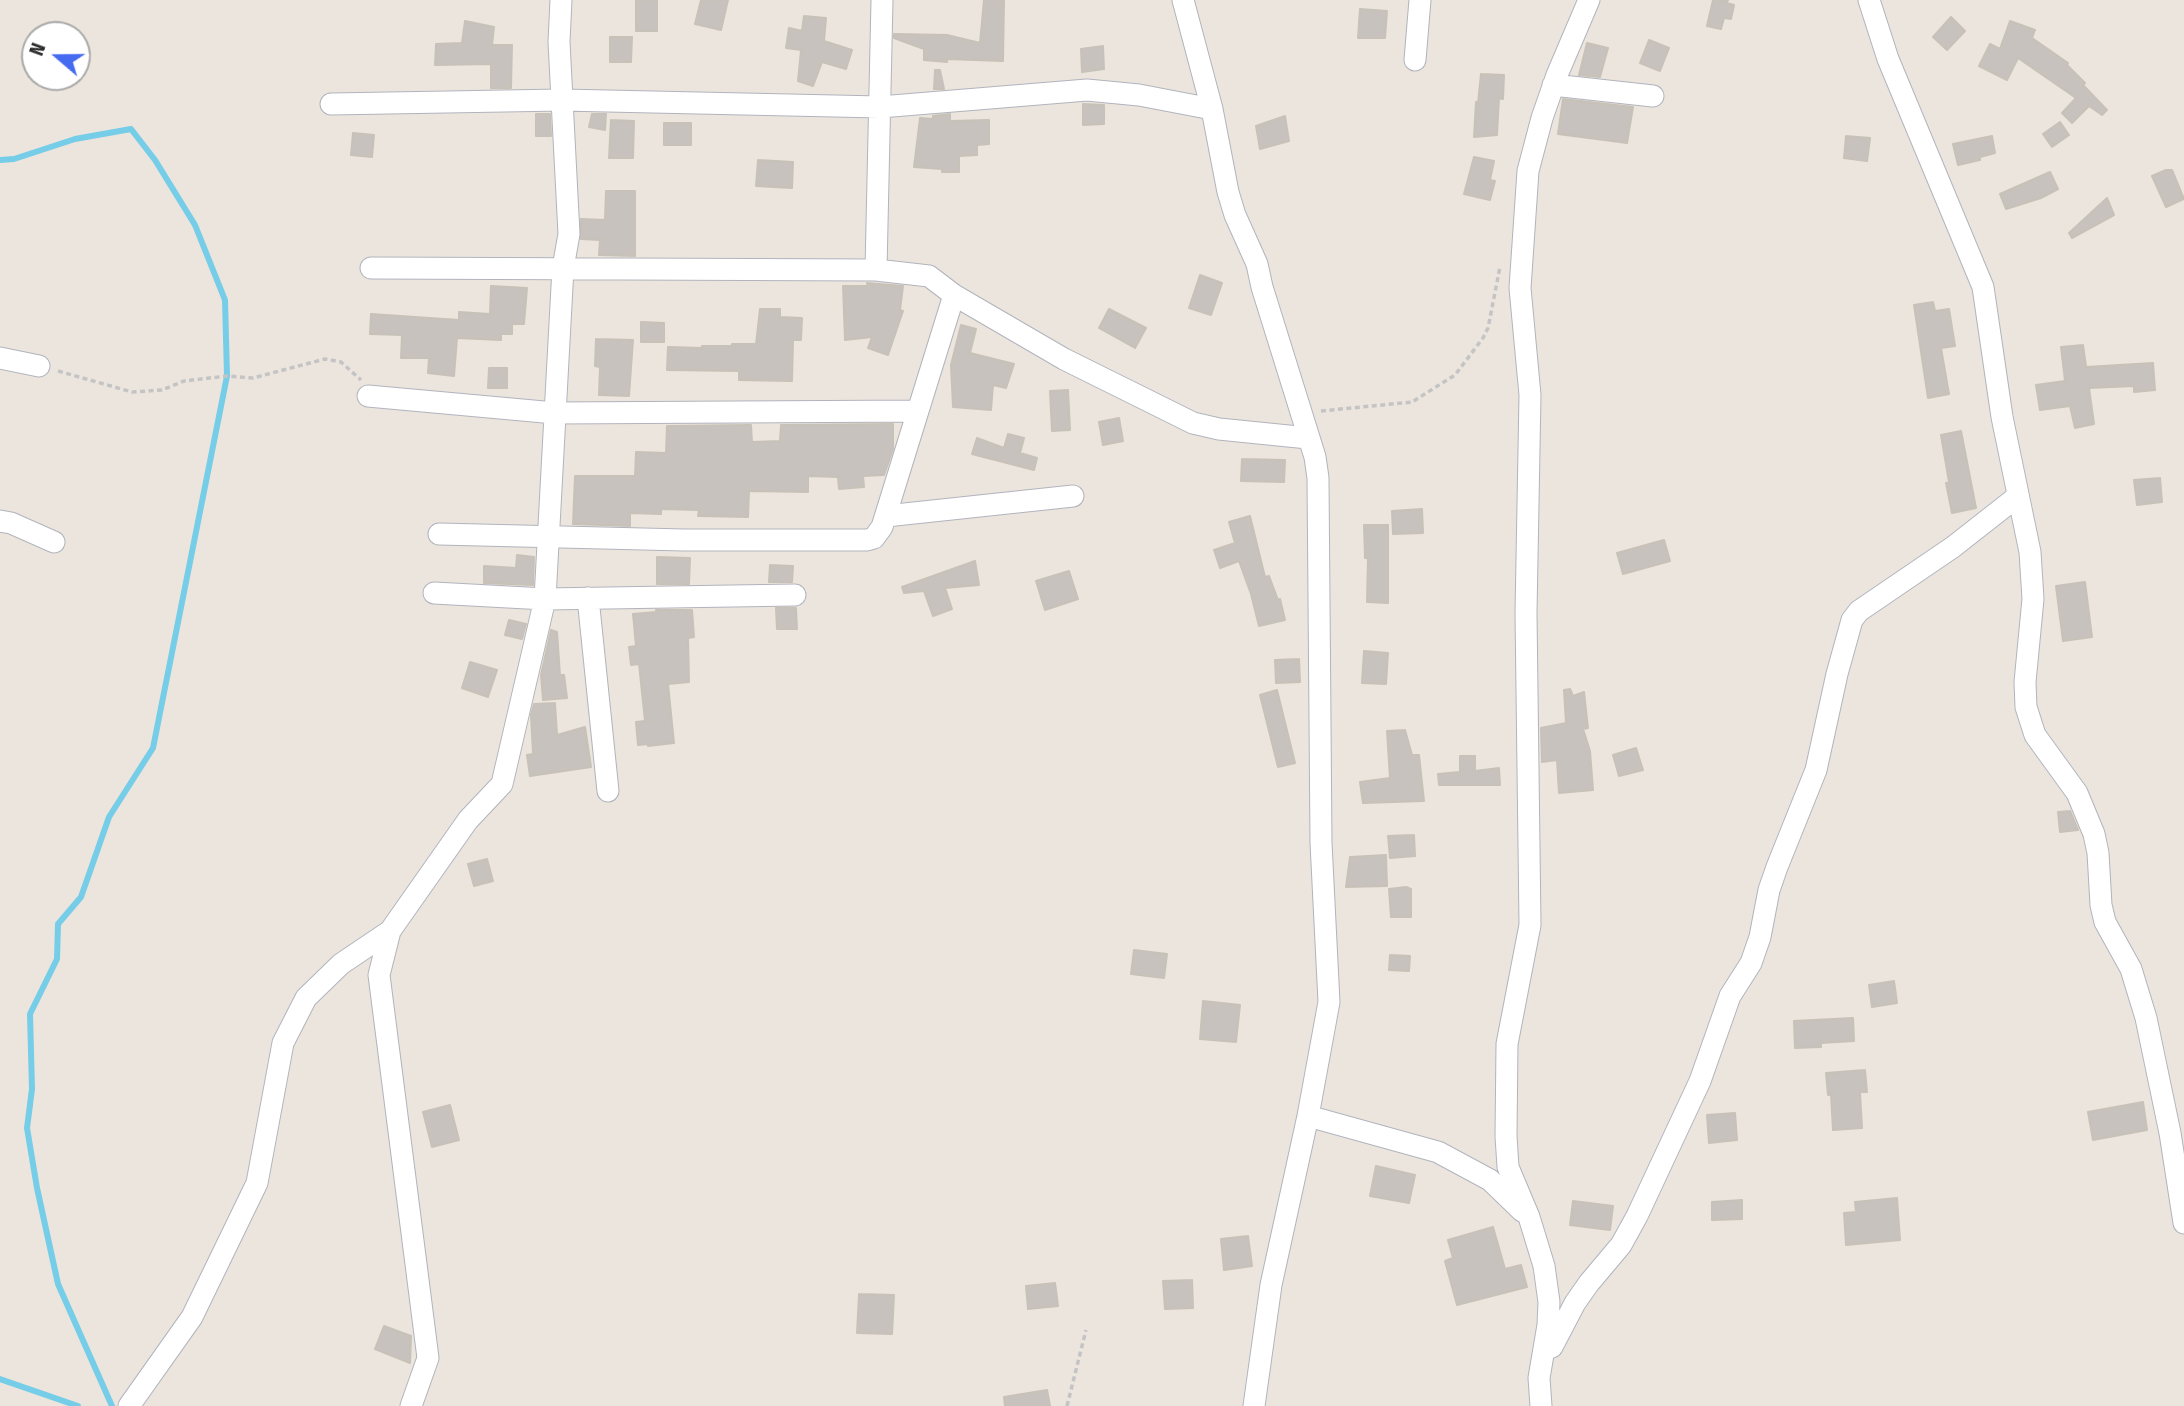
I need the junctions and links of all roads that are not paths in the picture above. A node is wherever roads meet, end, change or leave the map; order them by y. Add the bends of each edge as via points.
1 (561, 0) edge
2 (882, 0) edge
3 (1183, 0) edge
4 (1420, 0) edge
5 (1589, 0) edge
6 (1869, 0) edge
7 (1415, 60) dead end
8 (1553, 85) junction
9 (1653, 96) dead end
10 (562, 100) junction
11 (331, 104) dead end
12 (880, 107) junction
13 (1212, 109) junction
14 (371, 268) dead end
15 (563, 268) junction
16 (876, 270) junction
17 (954, 295) junction
18 (0, 358) edge
19 (39, 366) road end
20 (368, 396) road end
21 (917, 411) junction
22 (555, 413) junction
23 (1308, 438) junction
24 (1073, 496) dead end
25 (2018, 496) junction
26 (886, 516) junction
27 (0, 521) edge
28 (439, 534) dead end
29 (548, 536) junction
30 (54, 542) dead end
31 (434, 593) dead end
32 (795, 596) dead end
33 (588, 598) junction
34 (545, 599) junction
35 (608, 791) dead end
36 (390, 931) junction
37 (1308, 1116) junction
38 (1529, 1217) junction
39 (2184, 1223) edge
40 (1539, 1378) junction
41 (129, 1406) edge
42 (411, 1406) edge
43 (1254, 1406) edge
44 (1541, 1406) edge

1 - 10 street
2 - 12 street
3 - 13 street
4 - 7 street
5 - 8 street
6 - 25 street via 1888,59 1983,287
8 - 9 street
8 - 38 street via 1528,171 1520,288 1530,395 1526,613 1530,925 1505,1070 1508,1167
10 - 11 street
10 - 12 street
10 - 15 street via 569,234
12 - 13 street via 1087,90
12 - 16 street
13 - 23 street via 1228,192 1257,264
14 - 15 street
15 - 16 street
15 - 22 street
16 - 17 street via 929,276
17 - 21 street
17 - 23 street via 1065,359 1193,423
18 - 19 street
20 - 22 street
21 - 22 street
21 - 26 street
22 - 29 street
23 - 37 street via 1318,478 1321,843 1329,1002
24 - 26 street
25 - 39 street via 2030,552 2033,599 2026,707 2035,735 2077,793 2094,834 2105,922 2131,969 2146,1018
25 - 40 street via 1954,547 1858,611 1852,620 1815,770 1769,890 1751,963 1730,996 1700,1081 1637,1216 1575,1303
26 - 29 street via 878,534 867,541
27 - 30 street
28 - 29 street
29 - 34 street
31 - 34 street
32 - 33 street
33 - 34 street
33 - 35 street
34 - 36 street via 502,784 468,820
36 - 41 street via 341,964 306,998 283,1043 257,1183 192,1317
36 - 42 street via 379,975 428,1358
37 - 38 street via 1438,1152 1490,1180
37 - 43 street via 1271,1284
38 - 40 street via 1549,1302
40 - 44 street

